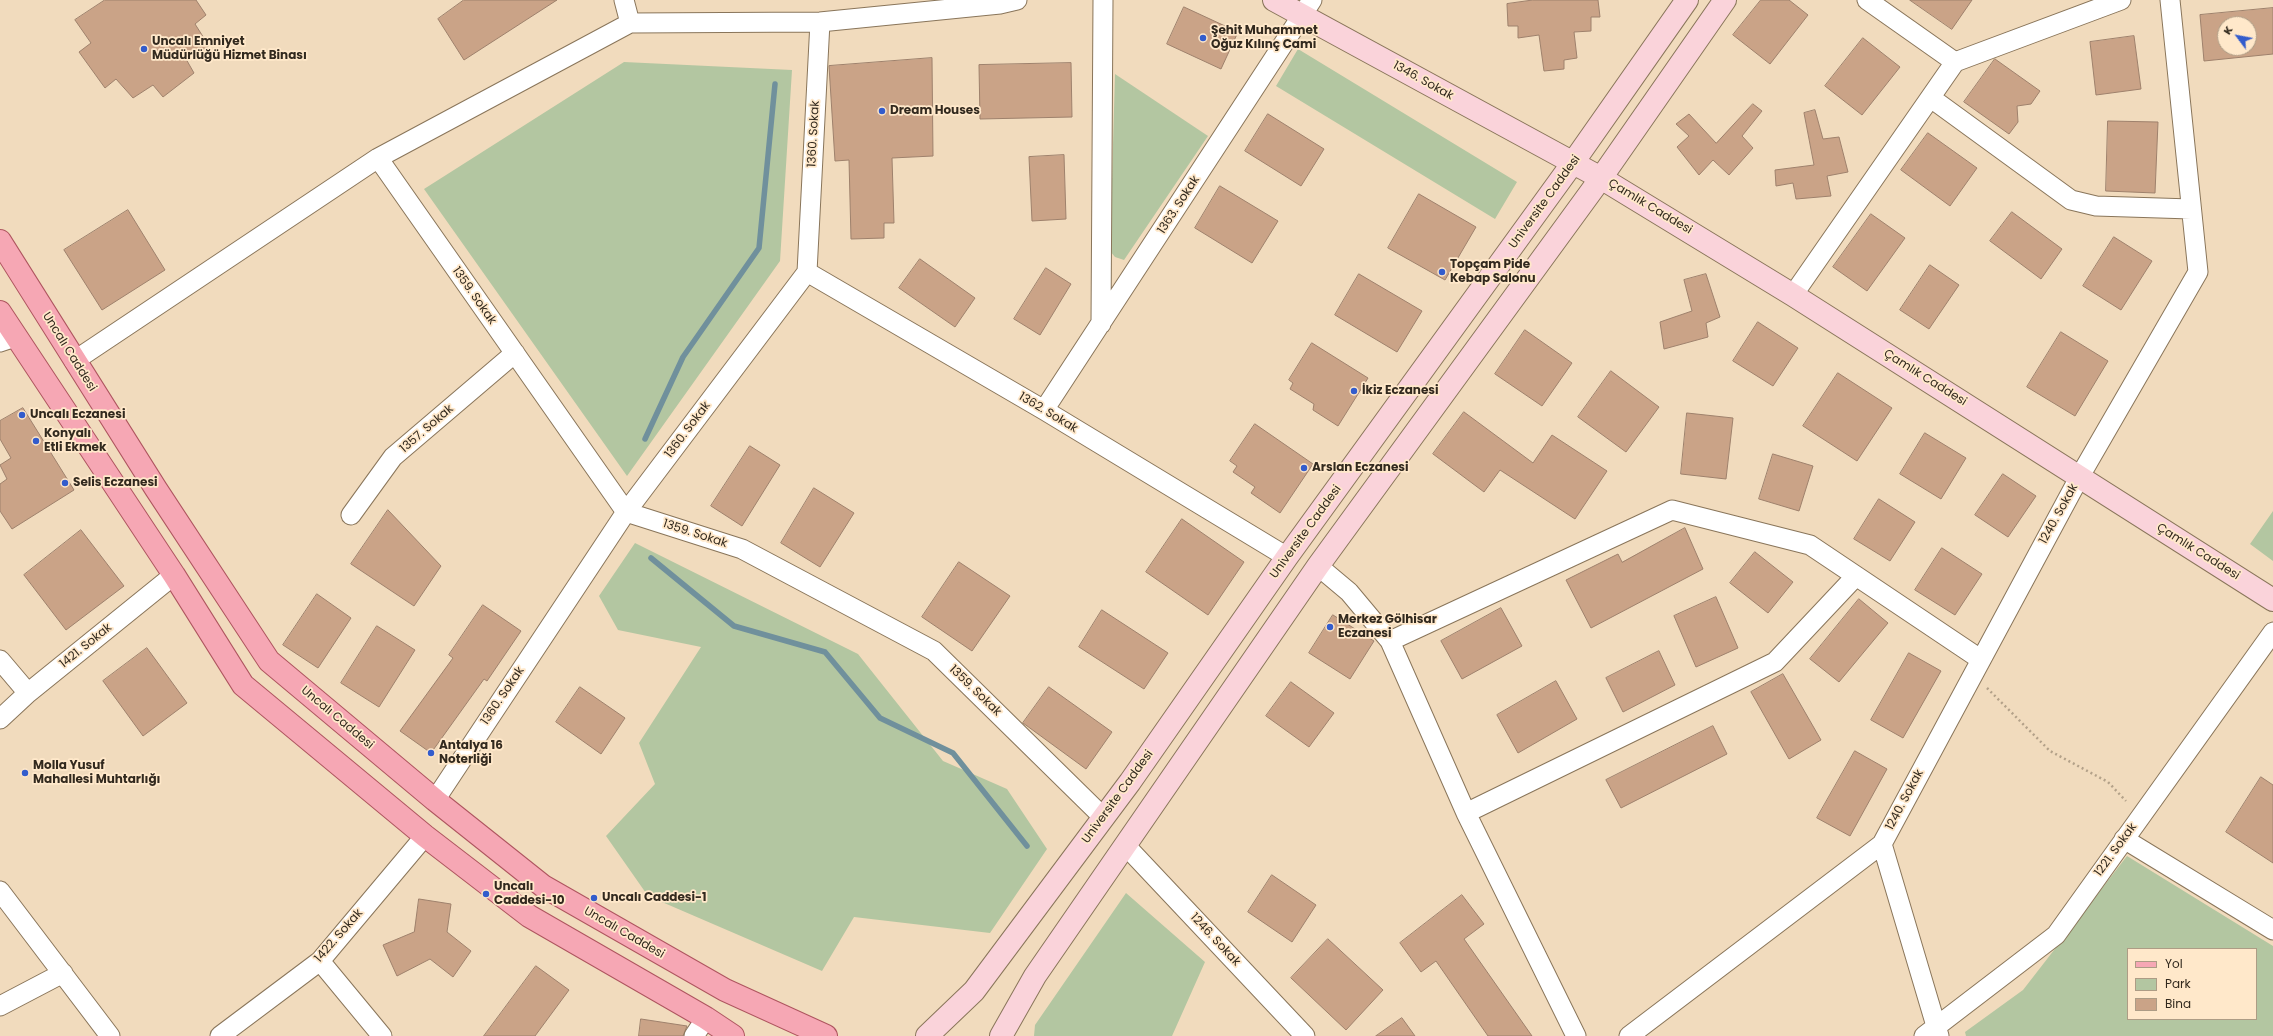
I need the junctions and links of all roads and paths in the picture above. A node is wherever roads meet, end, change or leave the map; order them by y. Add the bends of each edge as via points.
1 (624, 0) edge
2 (1017, 0) edge
3 (1103, 0) edge
4 (1274, 0) edge
5 (1687, 0) edge
6 (1725, 0) edge
7 (1867, 0) edge
8 (2121, 0) edge
9 (2170, 0) edge
10 (1307, 7) edge
11 (820, 22) junction
12 (630, 23) junction
13 (1955, 62) junction
14 (1932, 98) junction
15 (378, 158) junction
16 (1572, 164) junction
17 (1601, 178) junction
18 (2191, 209) junction
19 (0, 241) edge
20 (807, 272) junction
21 (1793, 295) junction
22 (0, 312) edge
23 (1101, 324) junction
24 (8, 340) edge
25 (515, 354) junction
26 (74, 361) junction
27 (1044, 410) junction
28 (2080, 476) junction
29 (626, 512) junction
30 (351, 515) dead end
31 (1287, 557) junction
32 (1318, 566) junction
33 (174, 575) junction
34 (1855, 577) junction
35 (2273, 600) edge
36 (2273, 632) edge
37 (1390, 641) junction
38 (1980, 659) junction
39 (0, 660) edge
40 (1986, 686) dead end
41 (28, 693) junction
42 (0, 719) edge
43 (435, 800) junction
44 (2126, 802) dead end
45 (1466, 813) junction
46 (1104, 818) junction
47 (425, 836) junction
48 (2124, 838) junction
49 (1882, 844) junction
50 (1125, 845) junction
51 (0, 891) edge
52 (2273, 930) edge
53 (320, 961) junction
54 (63, 973) junction
55 (0, 1006) edge
56 (706, 1018) junction
57 (1933, 1033) edge
58 (110, 1036) edge
59 (220, 1036) edge
60 (382, 1036) edge
61 (694, 1036) edge
62 (733, 1036) edge
63 (826, 1036) edge
64 (927, 1036) edge
65 (1001, 1036) edge
66 (1305, 1036) edge
67 (1576, 1036) edge
68 (1629, 1036) edge

1 - 12 street
2 - 11 street via 1000,4
3 - 23 street
4 - 10 street, 1346. Sokak
5 - 16 street, Universite Caddesi
6 - 17 street
7 - 13 street
8 - 13 street
9 - 18 street, 1240. Sokak
10 - 16 street, 1346. Sokak
10 - 23 street, 1363. Sokak
11 - 12 street
11 - 20 street, 1360. Sokak
12 - 15 street
13 - 14 street
14 - 18 street via 2071,200 2096,206
14 - 21 street
15 - 25 street, 1359. Sokak
15 - 26 street
16 - 17 street, Çamlık Caddesi
16 - 31 street, Universite Caddesi
17 - 21 street, Çamlık Caddesi
17 - 32 street
18 - 28 street, 1240. Sokak via 2198,272
19 - 26 main road, Uncalı Caddesi
20 - 27 street, 1362. Sokak
20 - 29 street, 1360. Sokak
21 - 28 street, Çamlık Caddesi
22 - 24 main road
23 - 27 street, 1363. Sokak
24 - 33 main road
25 - 29 street, 1359. Sokak
25 - 30 street, 1357. Sokak via 393,457
26 - 43 main road, Uncalı Caddesi via 269,662
27 - 31 street, 1362. Sokak
28 - 35 street, Çamlık Caddesi
28 - 38 street, 1240. Sokak
29 - 43 street, 1360. Sokak
29 - 46 street, 1359. Sokak via 742,549 934,651
31 - 46 street, Universite Caddesi
32 - 37 street via 1349,592
32 - 50 street
33 - 41 street, 1421. Sokak
33 - 47 main road via 243,685
34 - 37 street via 1810,545 1672,510
34 - 38 street
34 - 45 street via 1775,662
36 - 48 street, 1221. Sokak
37 - 45 street
38 - 49 street, 1240. Sokak
39 - 41 street
40 - 44 path via 2050,751 2108,782
41 - 42 street, 1421. Sokak
43 - 63 main road, Uncalı Caddesi via 543,886 725,990
45 - 67 street
46 - 64 street, Universite Caddesi via 974,991
47 - 53 street, 1422. Sokak
47 - 56 main road via 529,916
48 - 52 street
48 - 57 street, 1221. Sokak via 2056,935
49 - 57 street
49 - 68 street, 1240. Sokak
50 - 65 street via 1035,976
50 - 66 street, 1246. Sokak
51 - 54 street
53 - 59 street, 1422. Sokak
53 - 60 street
54 - 55 street
54 - 58 street
56 - 61 street
56 - 62 main road

